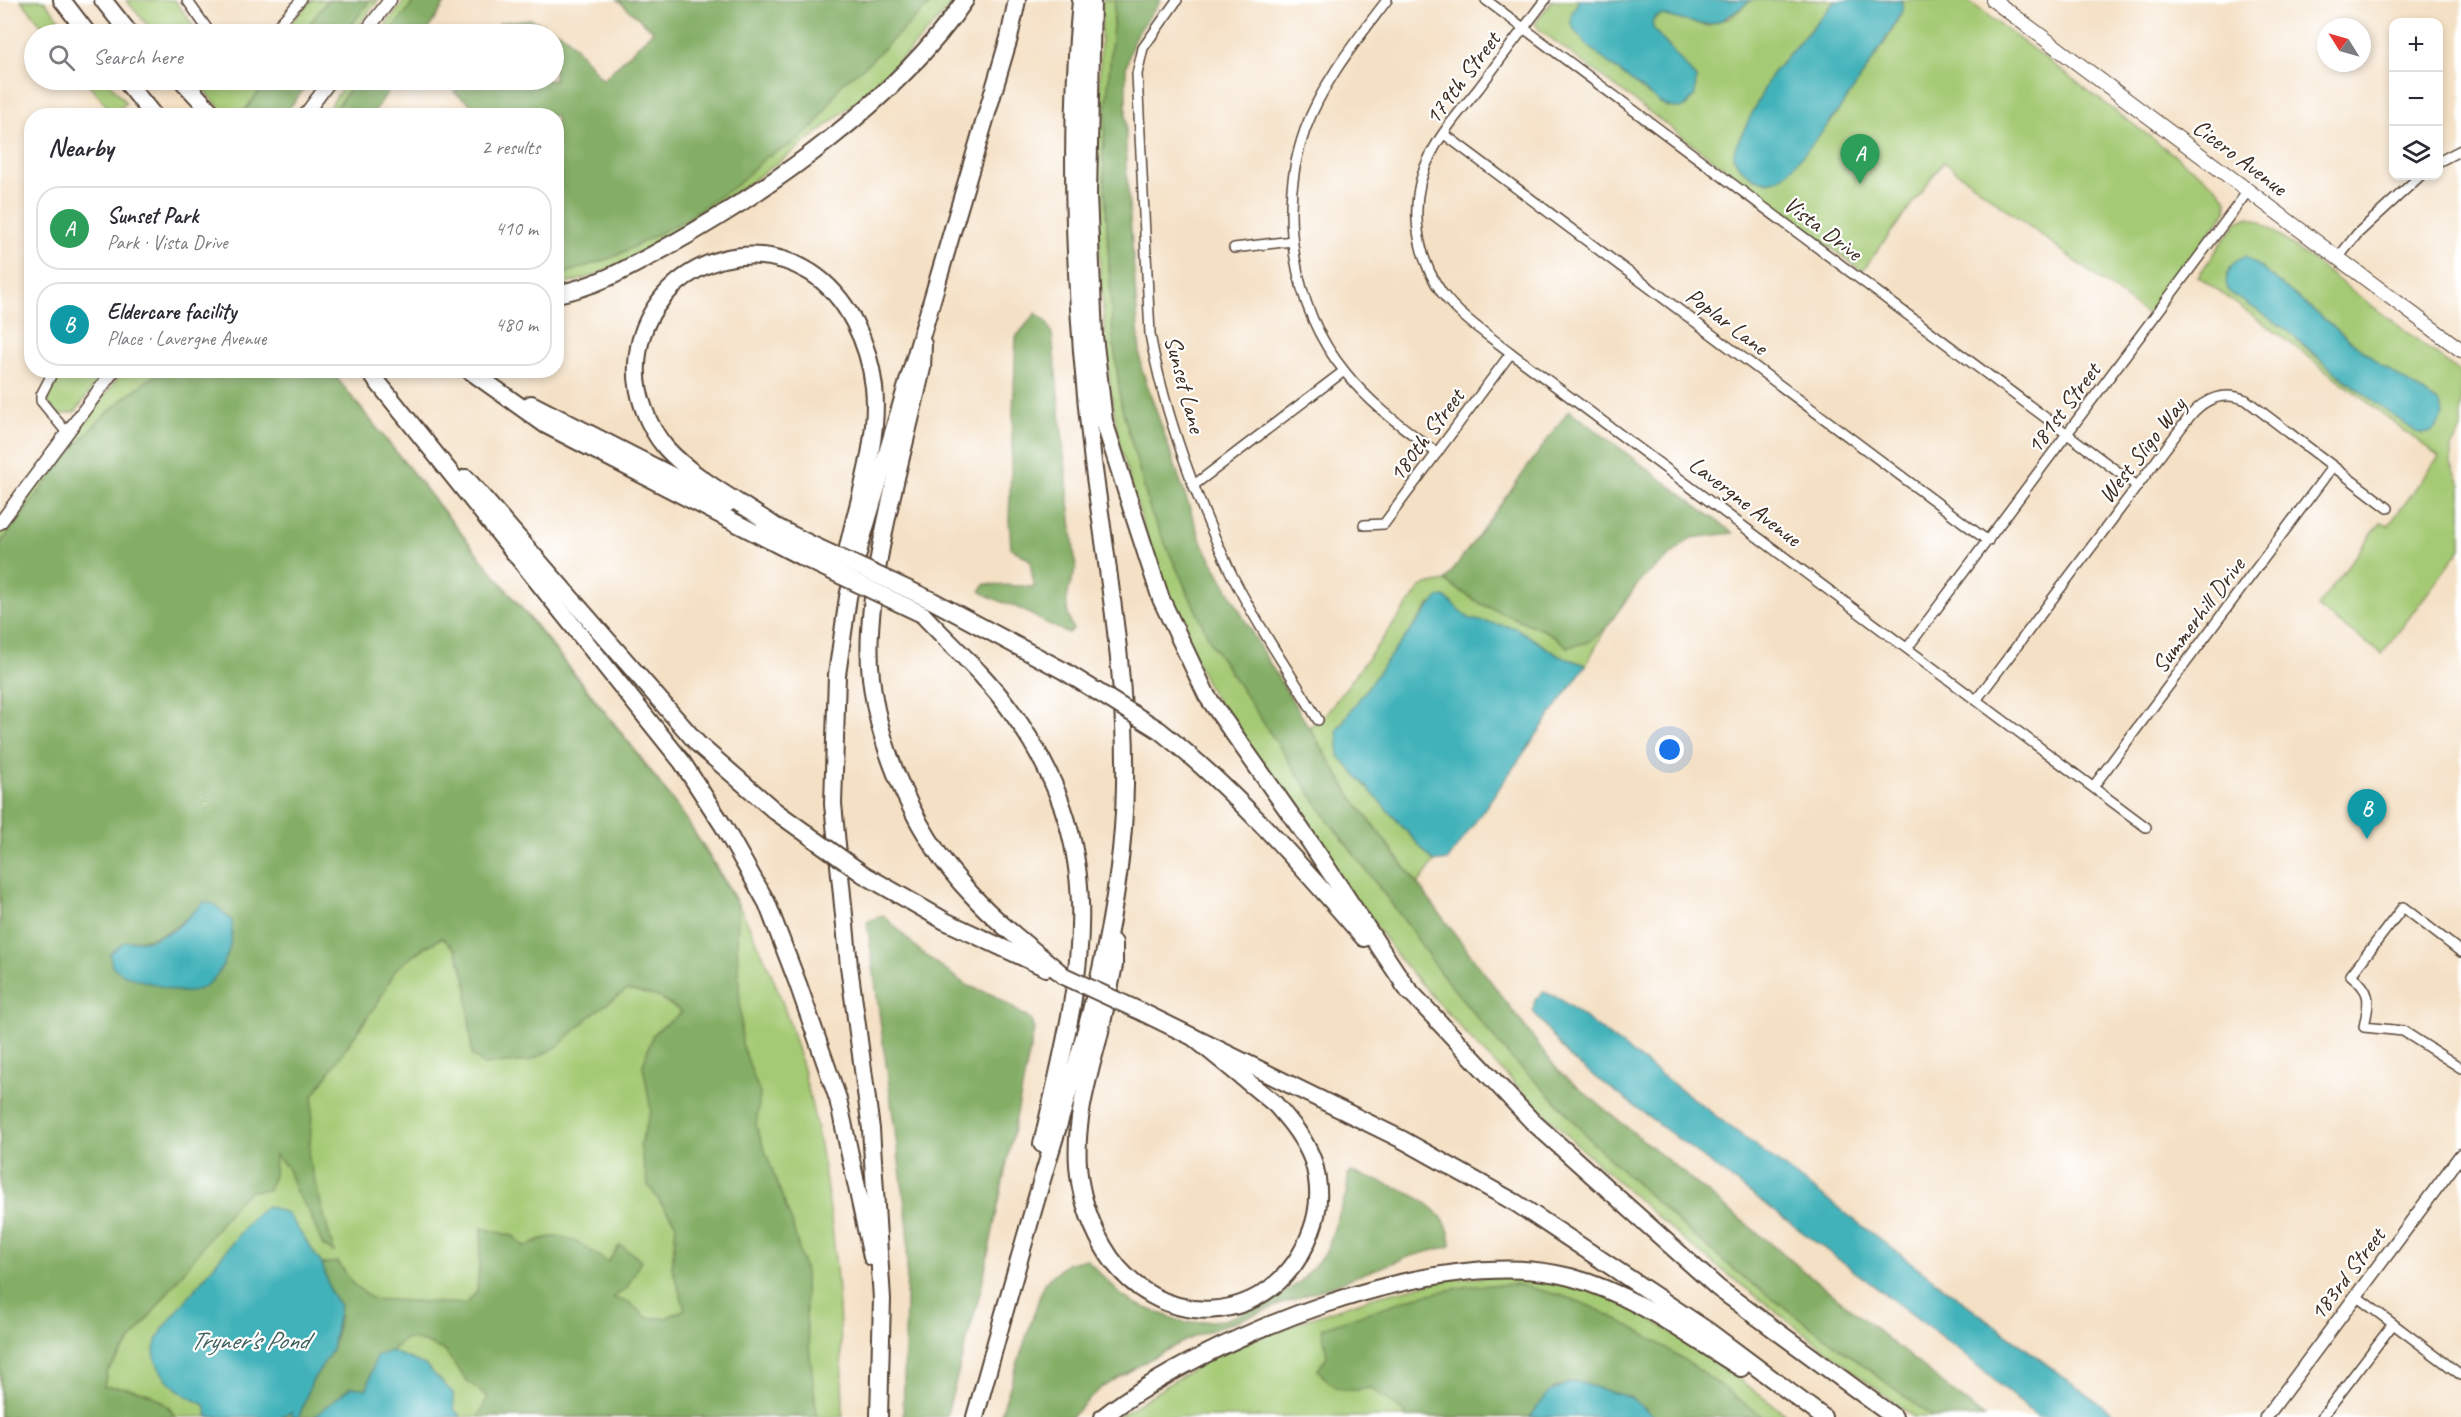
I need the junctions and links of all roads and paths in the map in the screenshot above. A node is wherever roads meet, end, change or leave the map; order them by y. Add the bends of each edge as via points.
1 (62, 0) edge
2 (103, 0) edge
3 (188, 0) edge
4 (301, 0) edge
5 (390, 0) edge
6 (964, 0) edge
7 (1017, 0) edge
8 (1081, 0) edge
9 (1092, 0) edge
10 (1177, 0) edge
11 (1387, 0) edge
12 (1486, 0) edge
13 (1545, 0) edge
14 (1993, 0) edge
15 (80, 24) edge
16 (121, 24) edge
17 (204, 24) edge
18 (279, 24) edge
19 (372, 24) edge
20 (1524, 27) junction
21 (133, 90) edge
22 (179, 90) edge
23 (191, 90) edge
24 (324, 90) edge
25 (148, 108) edge
26 (194, 108) edge
27 (208, 108) edge
28 (310, 108) edge
29 (1444, 134) junction
30 (2461, 150) edge
31 (1432, 152) joint
32 (2443, 160) edge
33 (2416, 180) edge
34 (2248, 191) junction
35 (1292, 241) junction
36 (1234, 248) dead end
37 (2338, 258) junction
38 (564, 292) edge
39 (923, 322) junction
40 (2461, 350) edge
41 (1512, 353) junction
42 (1344, 371) junction
43 (50, 378) edge
44 (108, 378) edge
45 (375, 378) edge
46 (479, 378) edge
47 (482, 378) edge
48 (382, 387) junction
49 (67, 433) junction
50 (2068, 434) junction
51 (1437, 453) junction
52 (2333, 466) junction
53 (1194, 485) junction
54 (2137, 486) junction
55 (2388, 508) dead end
56 (0, 523) edge
57 (772, 525) junction
58 (1364, 525) dead end
59 (1988, 541) junction
60 (805, 550) junction
61 (927, 607) junction
62 (1908, 646) junction
63 (837, 675) junction
64 (1977, 699) junction
65 (1318, 720) dead end
66 (2093, 787) junction
67 (2146, 826) dead end
68 (1114, 900) junction
69 (1024, 950) junction
70 (2461, 952) edge
71 (1410, 993) junction
72 (1193, 1037) junction
73 (2461, 1068) edge
74 (2461, 1155) edge
75 (1030, 1219) junction
76 (2356, 1296) junction
77 (882, 1299) junction
78 (2393, 1324) junction
79 (2461, 1375) edge
80 (879, 1417) edge
81 (975, 1417) edge
82 (1103, 1417) edge
83 (1818, 1417) edge
84 (1823, 1417) edge
85 (1894, 1417) edge
86 (2266, 1417) edge
87 (2322, 1417) edge

1 - 15 highway
2 - 16 highway
3 - 17 street
4 - 18 street
5 - 19 street
6 - 38 highway via 936,39 907,69 776,178 625,270
7 - 39 highway
8 - 68 highway via 1074,242 1093,459 1120,660 1125,787
9 - 71 highway via 1088,194 1094,336 1104,421 1135,519 1161,599 1207,696
10 - 53 street, Sunset Lane via 1143,48 1137,74 1150,334 1156,367
11 - 35 street via 1338,65 1305,131 1294,180
12 - 20 street, Vista Drive
13 - 20 street, 179th Street
14 - 34 main road, Cicero Avenue
20 - 29 street, 179th Street
20 - 50 street, Vista Drive
21 - 25 highway
22 - 26 highway
23 - 27 highway
24 - 28 street
29 - 31 street, 179th Street
29 - 59 street, Poplar Lane
30 - 32 street
31 - 41 street, Lavergne Avenue via 1417,199 1422,253 1452,305
33 - 37 street via 2357,234
34 - 37 main road, Cicero Avenue
34 - 50 street, 181st Street
35 - 36 street
35 - 42 street via 1306,300
37 - 40 main road, Cicero Avenue
39 - 63 highway via 860,545
39 - 69 highway via 922,368 872,607 870,660 874,693 892,766 918,824 971,895
41 - 51 street, 180th Street
41 - 62 street, Lavergne Avenue
42 - 51 street via 1384,412
42 - 53 street
43 - 49 street via 41,401
44 - 49 street
45 - 48 highway
46 - 60 highway via 546,425
47 - 57 highway
48 - 69 highway, bridge via 487,501 698,744 775,811 863,874 945,921
48 - 77 highway via 682,762 761,893 838,1099 858,1204
49 - 56 street
50 - 54 street, Vista Drive
50 - 59 street, 181st Street
51 - 58 street, 180th Street via 1384,524
52 - 54 street, West Sligo Way via 2251,403 2225,396 2201,404
52 - 55 street, West Sligo Way
52 - 66 street, Summerhill Drive
53 - 65 street, Sunset Lane via 1231,572
54 - 64 street, West Sligo Way
57 - 60 highway
57 - 63 highway via 684,464 666,447 644,406 637,380 641,336 656,303 684,276 735,256 783,260 820,279 848,311 867,353 874,385 875,422 832,628
59 - 62 street, 181st Street
60 - 61 highway, bridge
61 - 71 highway, bridge via 1064,671 1159,730 1205,766 1295,859
61 - 75 highway via 1026,734 1055,790 1074,854 1081,910 1080,962 1034,1179
62 - 64 street, Lavergne Avenue
63 - 77 highway via 833,804 871,1129
64 - 66 street, Lavergne Avenue
66 - 67 street, Lavergne Avenue
68 - 72 highway via 1114,965 1078,1126 1083,1195 1097,1236 1132,1283 1170,1304 1209,1310 1257,1298 1287,1273 1306,1245 1315,1221 1318,1195 1312,1158 1286,1116
68 - 75 highway via 1087,1033
69 - 72 highway, bridge via 1064,976
70 - 73 street via 2403,907 2351,975 2366,987 2369,999 2364,1027 2403,1031
71 - 85 highway via 1532,1121 1718,1287
72 - 84 highway via 1403,1140 1516,1203 1708,1331
74 - 76 street, 183rd Street
75 - 81 highway
76 - 78 street
76 - 86 street, 183rd Street
77 - 80 highway
78 - 79 street
78 - 87 street
82 - 83 highway via 1192,1362 1259,1329 1339,1300 1417,1279 1476,1269 1516,1268 1569,1277 1630,1298

